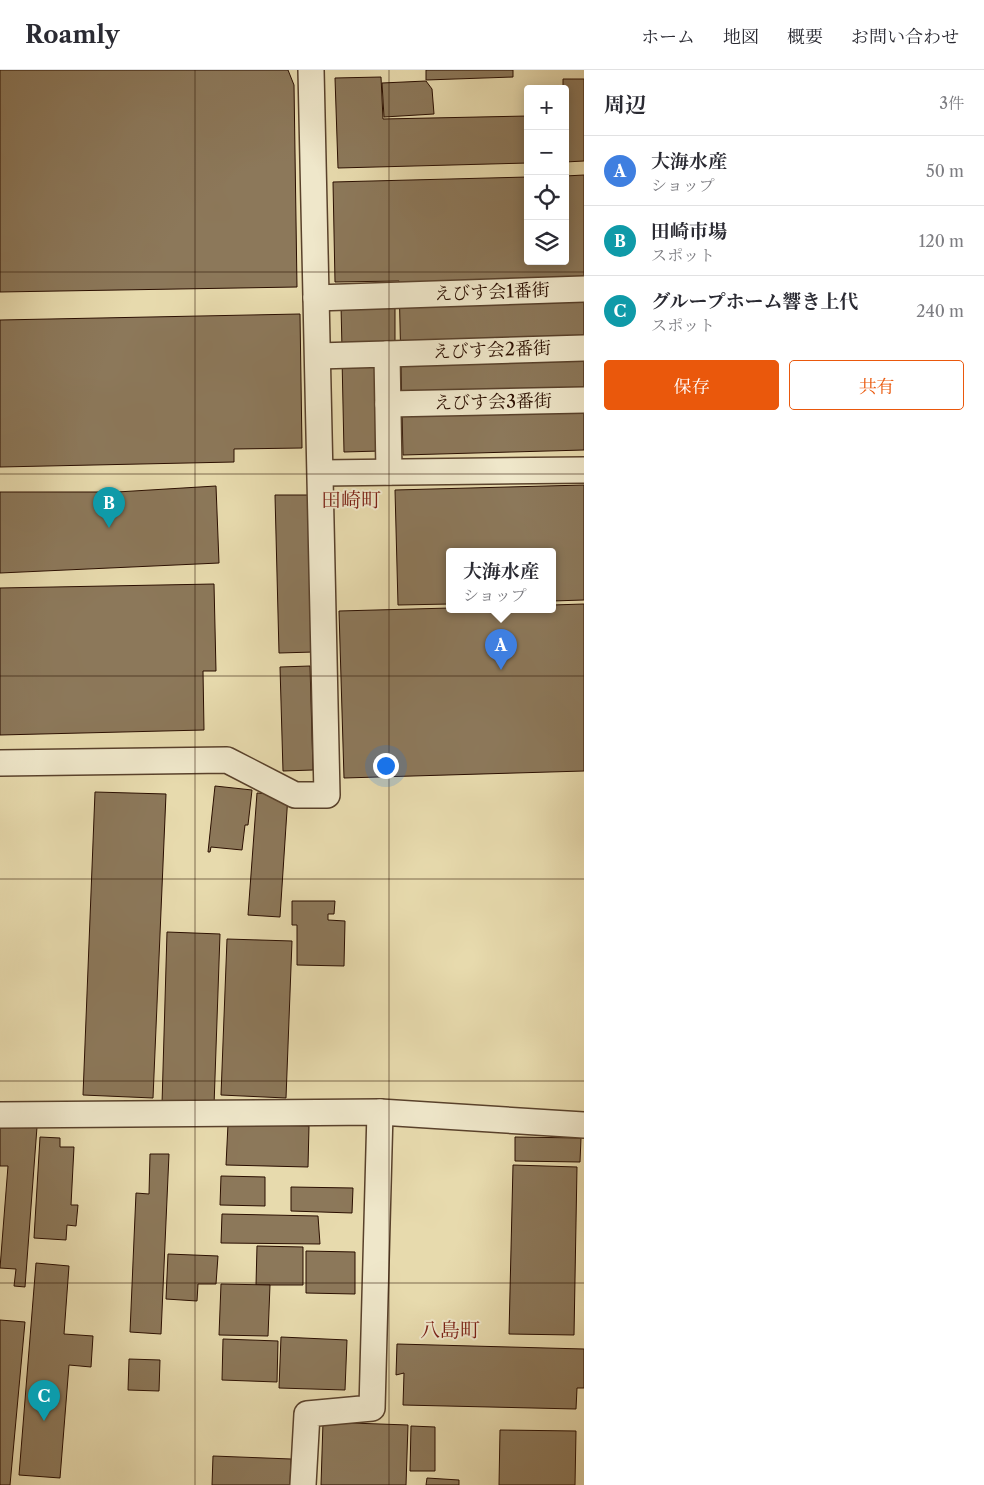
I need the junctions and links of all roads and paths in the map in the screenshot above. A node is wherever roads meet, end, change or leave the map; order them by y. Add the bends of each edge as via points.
1 (311, 70) edge
2 (584, 289) edge
3 (316, 298) junction
4 (584, 348) edge
5 (394, 354) junction
6 (318, 356) junction
7 (584, 400) edge
8 (395, 404) junction
9 (584, 470) edge
10 (389, 472) junction
11 (321, 473) junction
12 (0, 763) edge
13 (380, 1112) junction
14 (0, 1115) edge
15 (584, 1125) edge
16 (303, 1485) edge

1 - 3 street
2 - 3 street, えびす会1番街
3 - 6 street
4 - 5 street, えびす会2番街
5 - 6 street, えびす会2番街
5 - 8 street
6 - 11 street
7 - 8 street, えびす会3番街
8 - 10 street
9 - 10 street
10 - 11 street
11 - 12 street via 327,795 295,795 227,760
13 - 14 street
13 - 15 street
13 - 16 street via 372,1408 307,1414

